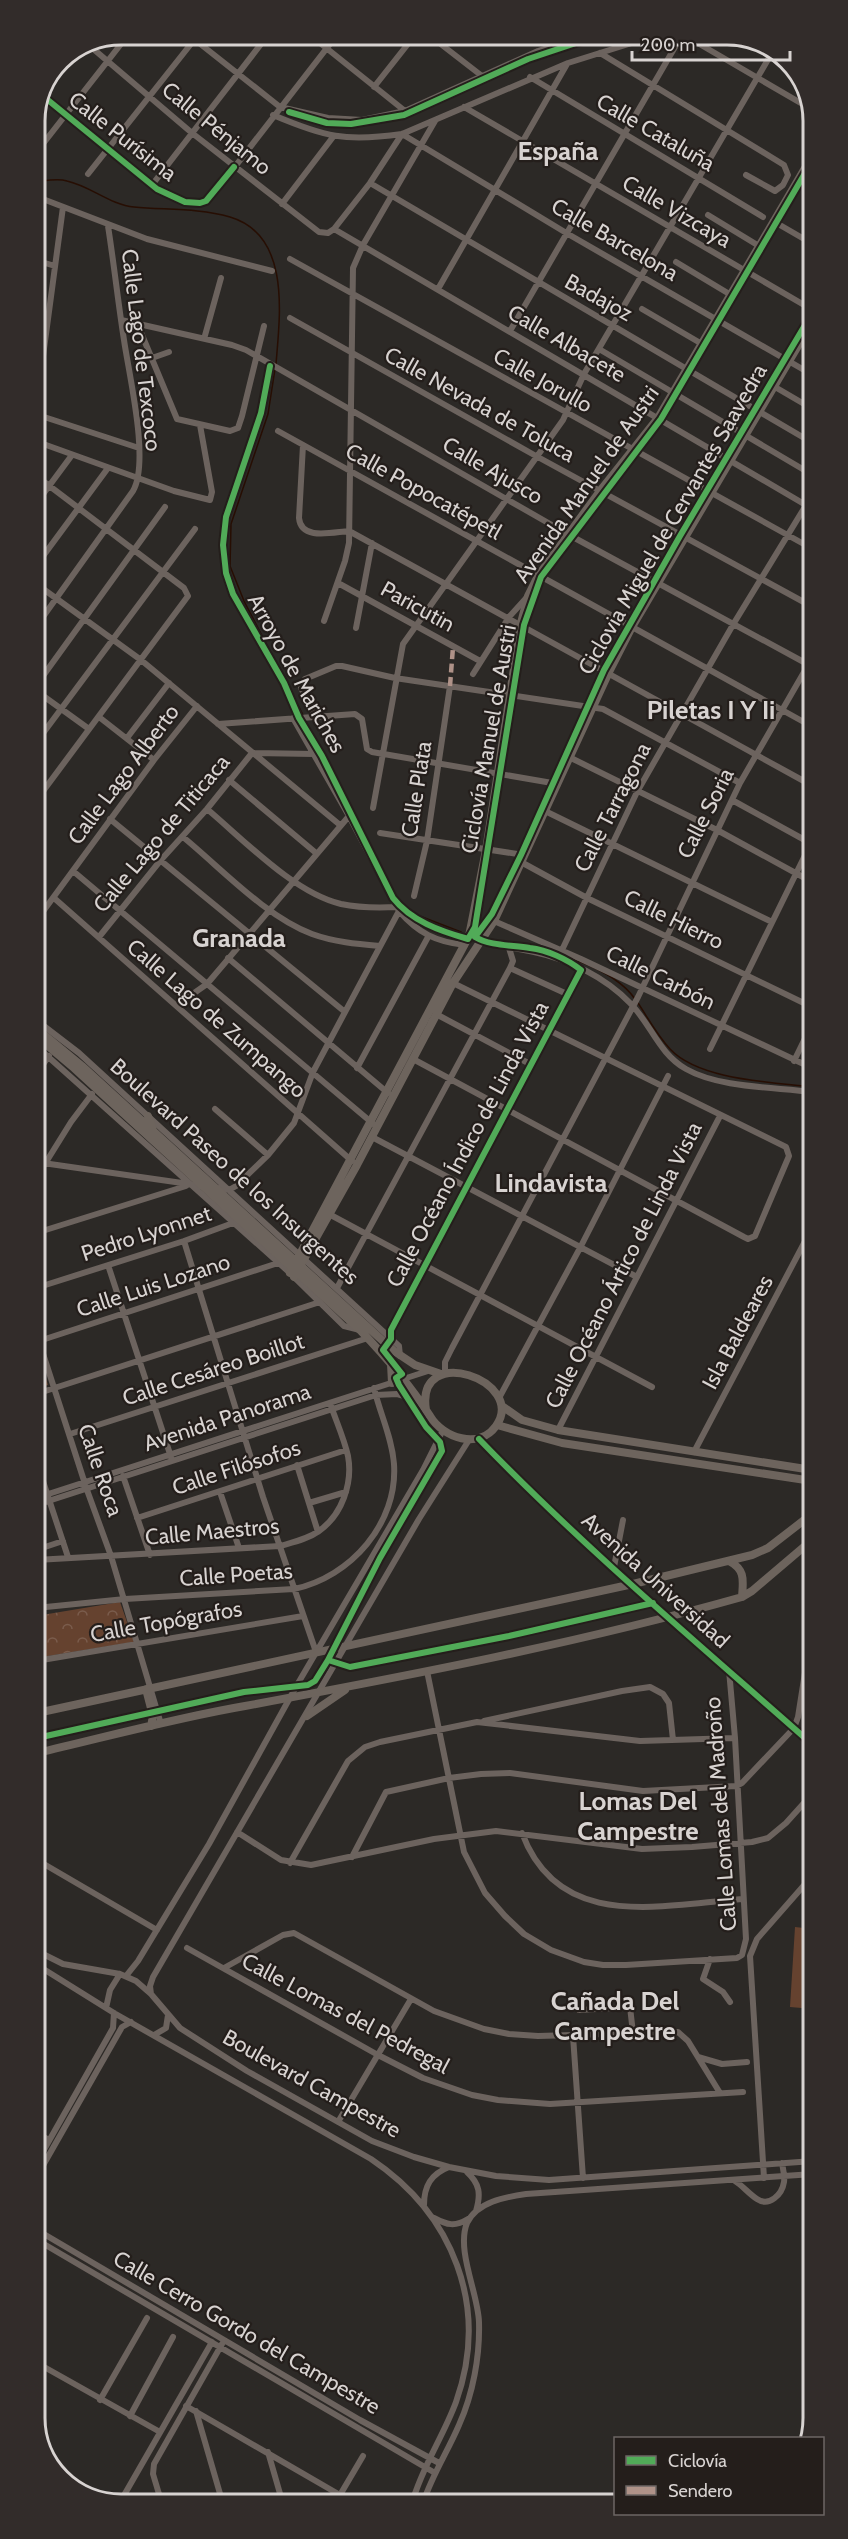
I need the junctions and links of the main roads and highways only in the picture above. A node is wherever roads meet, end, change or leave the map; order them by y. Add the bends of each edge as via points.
1 (803, 170) edge
2 (803, 337) edge
3 (474, 918) junction
4 (493, 923) junction
5 (477, 943) junction
6 (465, 945) junction
7 (45, 1034) edge
8 (56, 1036) road end
9 (45, 1038) edge
10 (45, 1041) edge
11 (48, 1045) joint
12 (390, 1094) junction
13 (148, 1116) road end
14 (374, 1124) junction
15 (155, 1134) junction
16 (354, 1163) junction
17 (297, 1267) junction
18 (391, 1363) junction
19 (443, 1373) junction
20 (392, 1383) road end
21 (500, 1402) junction
22 (426, 1410) junction
23 (497, 1425) junction
24 (803, 1469) edge
25 (803, 1480) edge
26 (803, 1521) edge
27 (803, 1548) edge
28 (729, 1561) junction
29 (742, 1597) junction
30 (349, 1687) junction
31 (149, 1688) junction
32 (45, 1711) edge
33 (307, 1716) road end
34 (151, 1726) junction
35 (45, 1751) edge

1 - 3 main road, Avenida Manuel de Austri via 658,418 568,534 528,596
2 - 4 main road via 632,627
3 - 4 main road via 483,926
3 - 6 main road, Avenida Manuel de Austri
4 - 5 main road
5 - 6 main road
5 - 12 main road
6 - 12 main road, Avenida Manuel de Austri
7 - 8 main road
9 - 15 main road, Boulevard Paseo de los Insurgentes via 82,1066
10 - 11 main road, Boulevard Paseo de los Insurgentes
11 - 17 main road, Boulevard Paseo de los Insurgentes
12 - 14 main road
13 - 15 main road
14 - 16 main road
14 - 16 main road via 372,1137
15 - 17 main road, Boulevard Paseo de los Insurgentes
16 - 17 main road
17 - 18 main road, Boulevard Paseo de los Insurgentes
17 - 19 main road, Boulevard Paseo de los Insurgentes via 400,1356 428,1371
18 - 20 main road
18 - 22 main road, Boulevard Paseo de los Insurgentes
19 - 21 main road via 476,1377 490,1387
19 - 22 main road via 428,1388
21 - 23 main road
21 - 24 main road via 522,1420 558,1430
22 - 23 main road via 443,1430 469,1440 479,1439
23 - 25 main road via 562,1443
26 - 28 main road via 760,1552
27 - 29 main road
28 - 29 main road via 743,1575
28 - 31 main road
29 - 30 main road via 670,1617
30 - 33 main road
30 - 34 main road
31 - 32 main road
31 - 34 main road
34 - 35 main road

